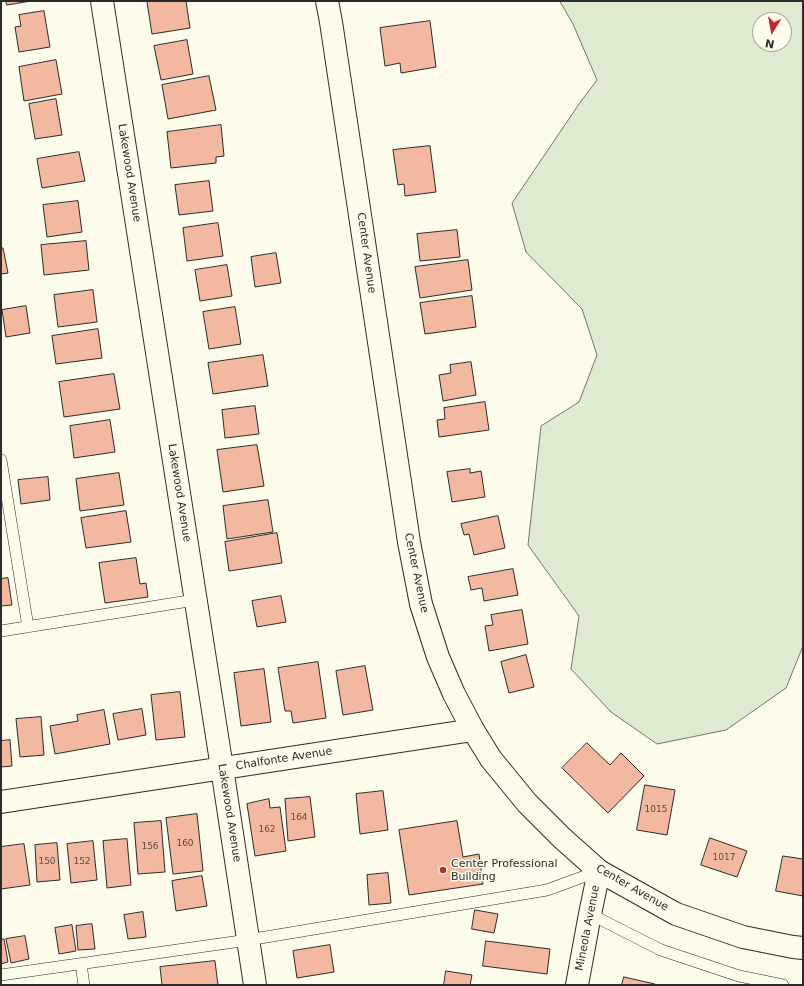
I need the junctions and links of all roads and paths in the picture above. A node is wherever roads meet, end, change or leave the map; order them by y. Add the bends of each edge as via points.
1 (102, 1) edge
2 (327, 1) edge
3 (1, 460) edge
4 (195, 600) junction
5 (28, 627) junction
6 (1, 631) edge
7 (473, 730) junction
8 (222, 768) junction
9 (1, 802) edge
10 (599, 871) junction
11 (590, 914) junction
12 (248, 940) junction
13 (803, 948) edge
14 (81, 964) junction
15 (1, 975) edge
16 (738, 981) edge
17 (84, 985) edge
18 (255, 985) edge
19 (577, 985) edge
20 (783, 985) edge

1 - 4 street, Lakewood Avenue
2 - 7 street, Center Avenue via 409,542 420,596 438,657
3 - 5 lane
4 - 5 lane
4 - 8 street, Lakewood Avenue
5 - 6 lane
7 - 8 street, Chalfonte Avenue
7 - 10 street, Center Avenue via 491,759 527,803
8 - 9 street, Chalfonte Avenue
8 - 12 street, Lakewood Avenue
10 - 11 street, Mineola Avenue
10 - 12 lane via 548,890
10 - 13 street, Center Avenue via 676,914 743,937
11 - 16 lane via 661,950
11 - 19 street, Mineola Avenue
12 - 14 lane
12 - 18 street, Lakewood Avenue
14 - 15 lane
14 - 17 lane
16 - 20 lane

